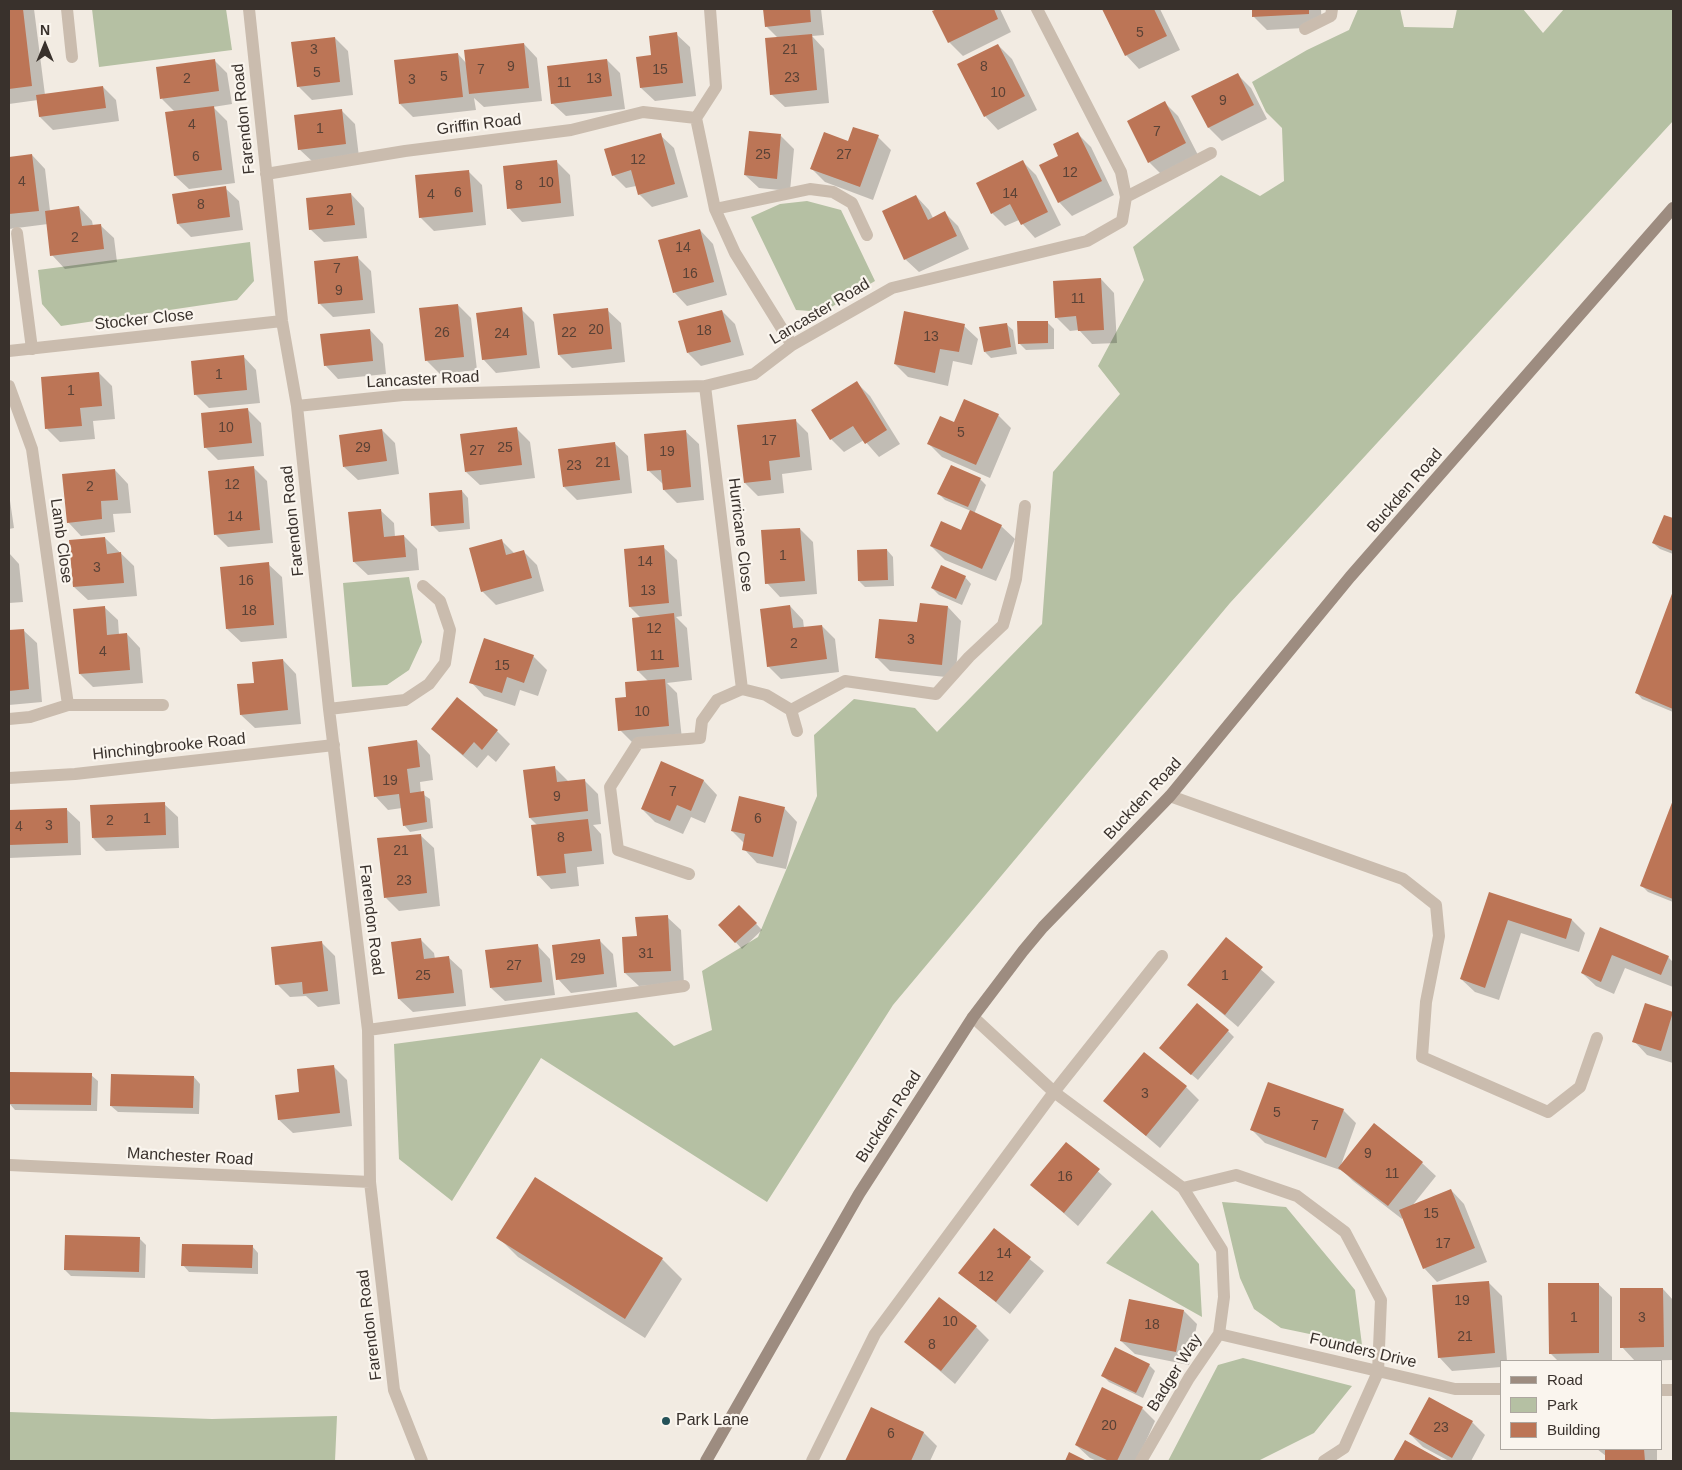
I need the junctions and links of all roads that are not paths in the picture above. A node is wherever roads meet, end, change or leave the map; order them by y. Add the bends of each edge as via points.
1 (67, 9) edge
2 (250, 9) edge
3 (710, 9) edge
4 (1037, 9) edge
5 (1332, 9) edge
6 (1306, 29) dead end
7 (72, 57) dead end
8 (696, 118) junction
9 (1211, 153) dead end
10 (266, 174) junction
11 (1126, 197) junction
12 (1673, 208) edge
13 (715, 209) junction
14 (17, 233) dead end
15 (867, 235) dead end
16 (282, 321) junction
17 (792, 345) junction
18 (32, 349) junction
19 (9, 351) edge
20 (9, 386) edge
21 (705, 386) junction
22 (296, 406) junction
23 (1025, 506) dead end
24 (423, 586) dead end
25 (742, 689) junction
26 (68, 704) junction
27 (163, 704) dead end
28 (329, 709) junction
29 (791, 710) junction
30 (9, 719) edge
31 (797, 731) dead end
32 (334, 745) junction
33 (9, 778) edge
34 (1170, 796) junction
35 (689, 874) dead end
36 (1162, 956) dead end
37 (684, 986) dead end
38 (973, 1017) junction
39 (368, 1030) junction
40 (1597, 1038) dead end
41 (1054, 1092) junction
42 (9, 1164) edge
43 (370, 1182) junction
44 (1183, 1188) junction
45 (1219, 1334) junction
46 (1378, 1372) junction
47 (1500, 1389) edge
48 (422, 1461) edge
49 (706, 1461) edge
50 (812, 1461) edge
51 (1141, 1461) edge
52 (1324, 1461) edge

1 - 7 street
2 - 10 street, Farendon Road
3 - 8 street via 716,87
4 - 11 street, Lancaster Road via 1122,172
5 - 6 street via 1331,16
8 - 10 street, Griffin Road via 644,112 570,130 405,151
8 - 13 street
9 - 11 street
10 - 16 street, Farendon Road
11 - 17 street, Lancaster Road via 1122,221 1087,242 892,288
12 - 34 main road, Buckden Road via 1350,577
13 - 15 street via 810,189 833,192 852,203
13 - 17 street via 735,253
14 - 18 street
16 - 18 street, Stocker Close
16 - 22 street, Farendon Road
17 - 21 street, Lancaster Road via 754,374
18 - 19 street, Stocker Close
20 - 26 street, Lamb Close via 32,449
21 - 22 street, Lancaster Road via 403,396
21 - 25 street, Hurricane Close
22 - 28 street, Farendon Road
23 - 29 street via 1016,579 1003,625 936,694 845,681
24 - 28 street via 440,601 450,630 445,662 429,684 405,700
25 - 29 street via 766,695
25 - 35 street via 717,700 702,721 700,738 638,743 610,787 618,850
26 - 27 street
26 - 30 street via 30,717
28 - 32 street, Farendon Road
29 - 31 street
32 - 33 street, Hinchingbrooke Road via 75,774
32 - 39 street, Farendon Road
34 - 38 main road, Buckden Road via 1043,927
34 - 40 street via 1403,879 1436,905 1439,936 1426,1002 1422,1058 1548,1112 1580,1086
36 - 41 street
37 - 39 street
38 - 41 street, Badger Way
38 - 49 main road, Buckden Road via 859,1194
39 - 43 street, Farendon Road
41 - 44 street, Badger Way
41 - 50 street via 875,1334
42 - 43 street, Manchester Road
43 - 48 street, Farendon Road via 394,1390
44 - 45 street, Badger Way via 1222,1250 1224,1297
44 - 46 street via 1236,1175 1297,1196 1345,1232 1381,1300
45 - 46 street, Founders Drive
45 - 51 street, Badger Way via 1189,1378
46 - 47 street, Founders Drive via 1455,1388
46 - 52 street via 1344,1448

